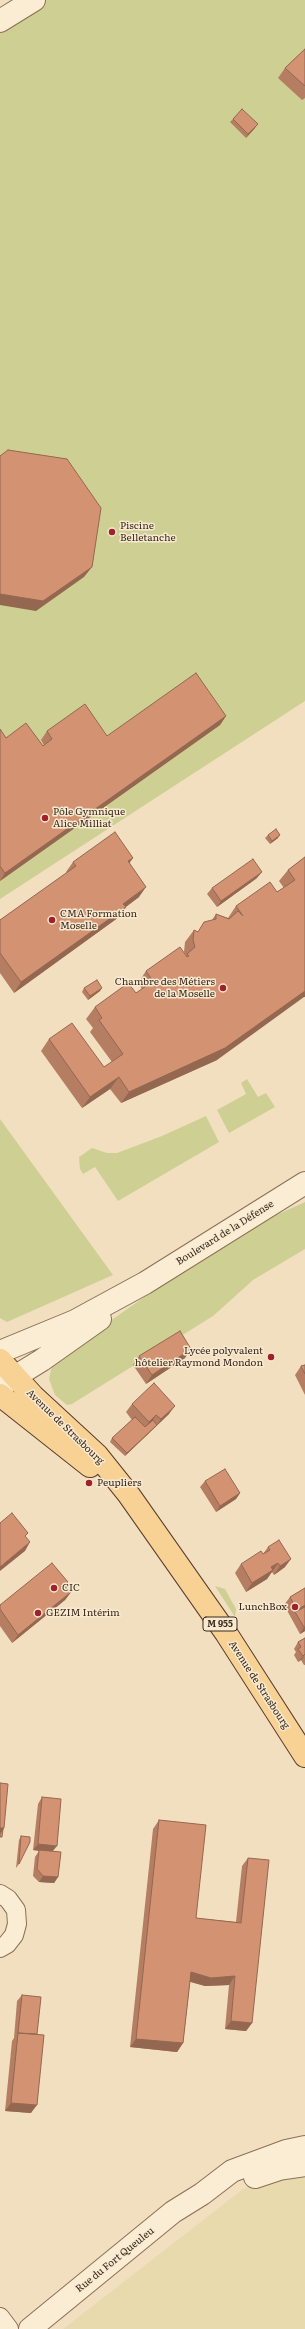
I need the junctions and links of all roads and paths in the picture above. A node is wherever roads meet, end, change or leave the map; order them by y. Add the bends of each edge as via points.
1 (34, 0) edge
2 (0, 21) edge
3 (305, 1183) edge
4 (145, 1283) junction
5 (0, 1352) edge
6 (0, 1360) edge
7 (8, 1382) edge
8 (0, 1395) edge
9 (129, 1495) junction
10 (305, 1756) edge
11 (0, 1894) edge
12 (0, 1948) edge
13 (305, 2147) edge
14 (305, 2165) edge
15 (202, 2194) junction
16 (0, 2317) edge
17 (9, 2329) edge
18 (30, 2329) edge

1 - 2 street
3 - 4 street, Boulevard de la Défense
4 - 5 street, Boulevard de la Défense via 75,1321
4 - 7 street, Boulevard de la Défense via 84,1331
6 - 7 main road, Avenue de Strasbourg / M 955
7 - 9 main road, Avenue de Strasbourg / M 955 via 33,1396 97,1455
8 - 9 main road, Avenue de Strasbourg / M 955
9 - 10 main road, Avenue de Strasbourg / M 955 via 226,1633
11 - 12 street via 8,1899 16,1910 17,1924 14,1935
13 - 15 street, Rue du Fort Queuleu via 286,2151 232,2171
14 - 15 street, Rue du Fort Queuleu via 279,2169
15 - 18 street, Rue du Fort Queuleu via 173,2212
16 - 17 street

